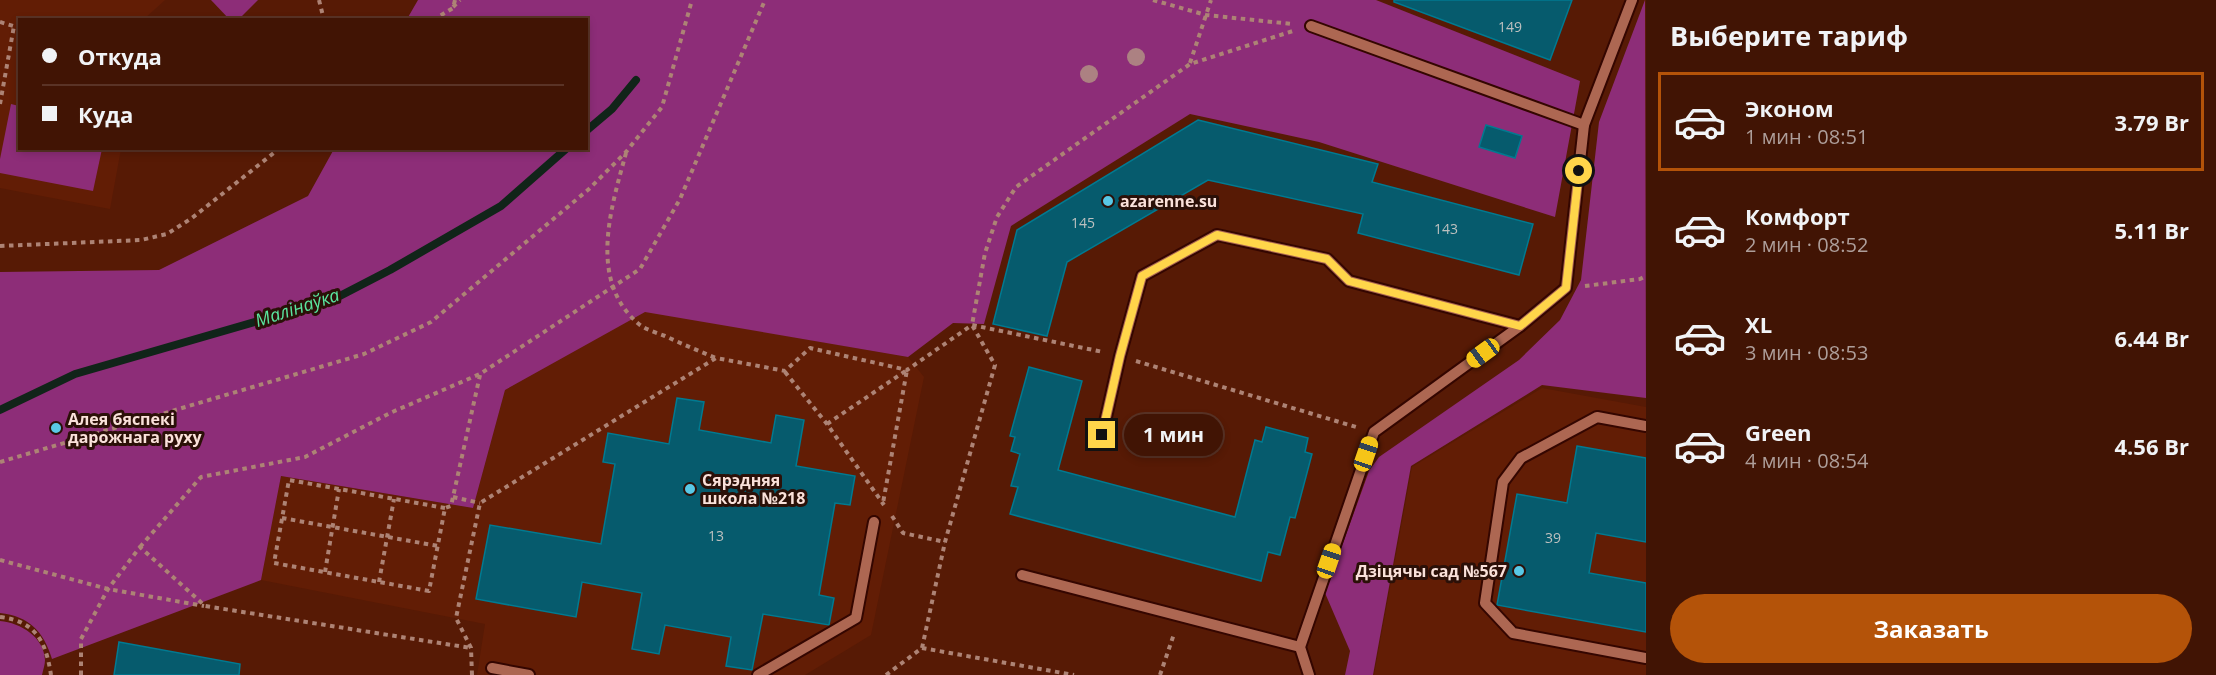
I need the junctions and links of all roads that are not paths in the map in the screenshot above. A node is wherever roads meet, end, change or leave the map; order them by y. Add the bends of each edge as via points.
1 (1632, 0) edge
2 (1311, 26) road end
3 (1584, 125) junction
4 (1520, 326) junction
5 (1646, 426) edge
6 (1102, 435) dead end
7 (874, 522) dead end
8 (1022, 575) dead end
9 (1300, 647) junction
10 (1646, 658) edge
11 (492, 668) dead end
12 (529, 675) edge
13 (758, 675) edge
14 (1309, 675) edge

1 - 3 lane
2 - 3 lane
3 - 4 lane via 1566,288
4 - 6 lane via 1349,281 1327,259 1217,235 1142,276
4 - 9 lane via 1374,432
5 - 10 lane via 1597,417 1521,458 1503,482 1485,603 1513,633
7 - 13 lane via 856,618
8 - 9 lane
9 - 14 lane
11 - 12 lane

